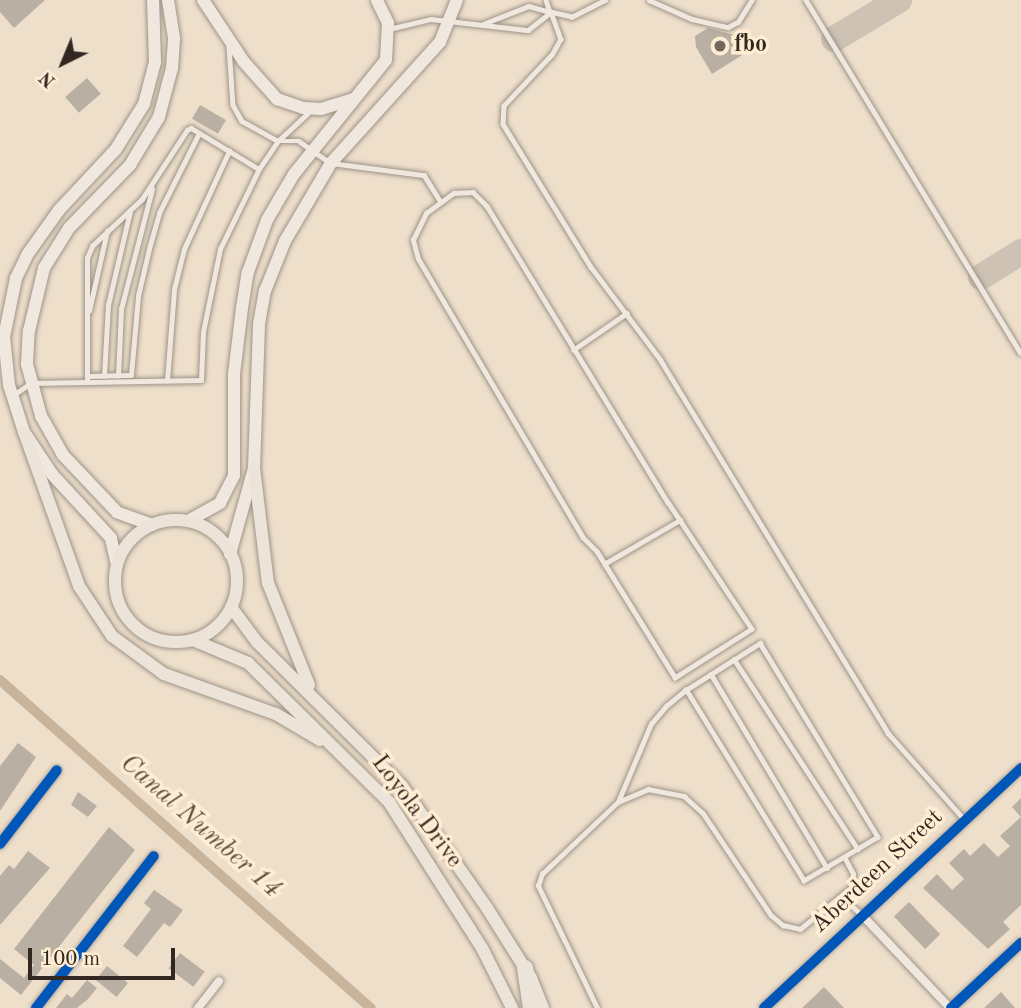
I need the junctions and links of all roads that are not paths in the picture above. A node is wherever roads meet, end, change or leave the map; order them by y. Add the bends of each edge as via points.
1 (153, 0) edge
2 (168, 0) edge
3 (203, 0) edge
4 (377, 0) edge
5 (457, 0) edge
6 (546, 0) edge
7 (606, 0) edge
8 (649, 0) edge
9 (752, 0) edge
10 (806, 0) edge
11 (551, 12) junction
12 (450, 22) junction
13 (479, 25) junction
14 (388, 29) junction
15 (226, 33) junction
16 (362, 93) junction
17 (321, 109) junction
18 (199, 133) junction
19 (278, 141) junction
20 (314, 149) junction
21 (229, 151) junction
22 (331, 163) junction
23 (259, 169) junction
24 (154, 185) junction
25 (441, 202) junction
26 (130, 210) junction
27 (108, 230) junction
28 (627, 313) junction
29 (87, 314) junction
30 (573, 350) junction
31 (1021, 353) edge
32 (104, 376) junction
33 (118, 376) junction
34 (87, 379) junction
35 (167, 381) junction
36 (31, 383) junction
37 (13, 397) junction
38 (24, 432) junction
39 (254, 468) junction
40 (680, 520) junction
41 (188, 521) junction
42 (152, 525) junction
43 (230, 554) junction
44 (604, 564) junction
45 (117, 565) junction
46 (231, 607) junction
47 (193, 640) junction
48 (734, 659) junction
49 (711, 674) junction
50 (686, 690) junction
51 (319, 699) junction
52 (352, 763) junction
53 (1021, 768) edge
54 (57, 770) dead end
55 (618, 802) junction
56 (965, 820) junction
57 (0, 844) edge
58 (858, 849) junction
59 (155, 856) dead end
60 (845, 859) junction
61 (827, 868) junction
62 (842, 897) junction
63 (862, 915) junction
64 (1021, 943) edge
65 (524, 968) junction
66 (219, 981) dead end
67 (36, 1008) edge
68 (198, 1008) edge
69 (512, 1008) edge
70 (531, 1008) edge
71 (543, 1008) edge
72 (597, 1008) edge
73 (764, 1008) edge
74 (951, 1008) edge

1 - 37 main road via 155,62 144,104 116,149 43,231 16,278 4,337
2 - 36 main road via 174,38 168,91 131,165 69,228 44,268 29,331
3 - 15 main road
4 - 14 main road
5 - 12 main road
6 - 11 lane
7 - 11 lane via 572,17
8 - 9 lane via 692,19 728,27 738,22
10 - 31 lane
11 - 13 lane via 529,6
11 - 13 lane via 528,30
11 - 28 lane via 561,39 552,55 504,106 501,117 577,245
12 - 13 lane
12 - 14 lane via 416,20
12 - 22 main road via 440,42
14 - 16 main road via 386,60
15 - 17 main road via 277,99
15 - 19 lane via 236,114
16 - 17 main road via 347,103
16 - 20 main road
17 - 19 lane via 305,114
18 - 21 lane
18 - 24 lane via 187,130
18 - 33 lane via 159,213 138,296 133,371
19 - 20 lane via 294,140
19 - 23 lane
20 - 22 lane
20 - 41 main road via 275,204 248,272 234,374 233,481 220,503
21 - 23 lane
21 - 35 lane via 184,249 174,289
22 - 25 lane via 424,175
22 - 39 main road via 296,218 265,291 257,353
23 - 35 lane via 220,249 203,332 201,380
24 - 26 lane
24 - 33 lane via 121,309
25 - 30 lane via 454,192 473,192 487,206
25 - 44 lane via 426,213 413,240 418,259 583,538
26 - 27 lane
26 - 32 lane via 108,305
27 - 29 lane
27 - 29 lane via 87,258
28 - 30 lane
28 - 56 lane via 660,359 888,733
29 - 34 lane
30 - 40 lane
32 - 33 lane
32 - 34 lane
34 - 35 lane
34 - 36 lane
36 - 37 lane
36 - 42 main road via 51,436 80,477 117,512
37 - 38 main road
38 - 45 main road via 52,474 111,538
38 - 52 main road via 79,586 112,636 151,668 276,714
39 - 43 main road
39 - 51 main road via 268,583 304,677
40 - 44 lane
40 - 44 lane via 752,629 675,678
41 - 42 main road
41 - 43 main road via 205,528
42 - 45 main road via 130,541
43 - 46 main road via 236,580
45 - 47 main road via 115,583 127,617 157,639
46 - 47 main road via 209,633
46 - 51 main road, Loyola Drive via 257,642
47 - 52 main road, Loyola Drive via 248,663
48 - 49 lane
48 - 58 lane
48 - 58 lane via 760,643 878,837
49 - 50 lane
49 - 61 lane
50 - 55 lane via 651,724
50 - 61 lane via 804,881
51 - 65 main road, Loyola Drive via 402,786
52 - 69 main road, Loyola Drive via 410,833 482,948
53 - 56 street, Aberdeen Street
54 - 57 street
55 - 62 lane via 648,789 684,796 703,813 771,915 783,925 800,929
55 - 72 lane via 542,874 538,886
56 - 63 street, Aberdeen Street
58 - 60 lane
59 - 67 street
60 - 61 lane
60 - 62 lane via 853,874 852,887
62 - 63 lane
63 - 73 street, Aberdeen Street
63 - 74 street
64 - 74 street
65 - 70 highway
65 - 71 main road, Loyola Drive
66 - 68 street

